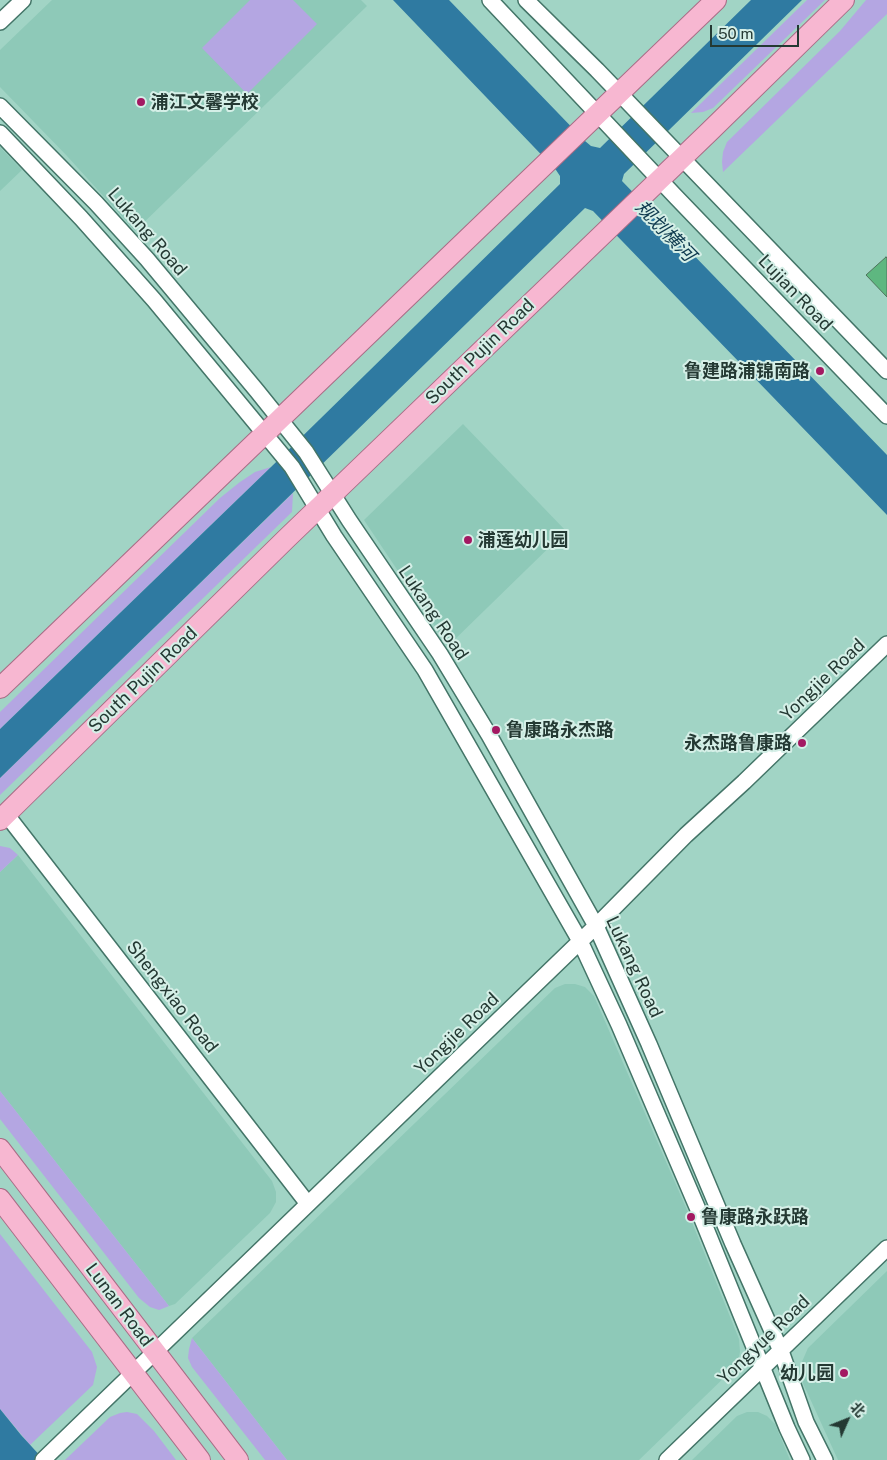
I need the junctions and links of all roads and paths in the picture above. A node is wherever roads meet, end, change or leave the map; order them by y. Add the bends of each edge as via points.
1 (23, 0) edge
2 (490, 0) edge
3 (526, 0) edge
4 (716, 0) edge
5 (844, 0) edge
6 (0, 22) edge
7 (619, 92) junction
8 (0, 106) edge
9 (598, 113) junction
10 (0, 133) edge
11 (682, 158) junction
12 (659, 179) junction
13 (887, 371) edge
14 (887, 416) edge
15 (280, 420) junction
16 (265, 434) junction
17 (333, 494) junction
18 (318, 509) junction
19 (887, 644) edge
20 (0, 688) edge
21 (3, 817) edge
22 (596, 926) junction
23 (580, 941) junction
24 (0, 1149) edge
25 (0, 1199) edge
26 (308, 1204) junction
27 (887, 1248) edge
28 (780, 1351) junction
29 (155, 1352) junction
30 (763, 1368) junction
31 (133, 1373) junction
32 (48, 1456) edge
33 (200, 1460) edge
34 (238, 1460) edge
35 (667, 1460) edge
36 (802, 1460) edge
37 (825, 1460) edge

1 - 6 street
2 - 9 street, Lujian Road
3 - 7 street, Lujian Road
4 - 7 main road
5 - 11 main road, South Pujin Road
7 - 9 main road
7 - 11 street, Lujian Road
8 - 15 street, Lukang Road via 147,259
9 - 12 street, Lujian Road
9 - 15 main road
10 - 16 street via 146,291
11 - 12 main road, South Pujin Road
11 - 13 street, Lujian Road
12 - 14 street, Lujian Road
12 - 17 main road, South Pujin Road
15 - 16 main road
15 - 17 street, Lukang Road via 306,452
16 - 18 street via 292,467
16 - 20 main road
17 - 18 main road, South Pujin Road
17 - 22 street, Lukang Road via 490,735
18 - 21 main road, South Pujin Road
18 - 23 street via 425,670
19 - 22 street, Yongjie Road via 686,835
21 - 26 street, Shengxiao Road
22 - 23 street, Yongjie Road
22 - 28 street, Lukang Road
23 - 26 street, Yongjie Road
23 - 30 street via 619,1025
24 - 29 main road, Lunan Road
25 - 31 main road, Lunan Road
26 - 29 street, Yongjie Road
27 - 28 street, Yongyue Road
28 - 30 street, Yongyue Road
28 - 37 street, Lukang Road via 806,1422
29 - 31 street, Yongjie Road
29 - 34 main road, Lunan Road
30 - 35 street, Yongyue Road
30 - 36 street
31 - 32 street, Yongjie Road
31 - 33 main road, Lunan Road

